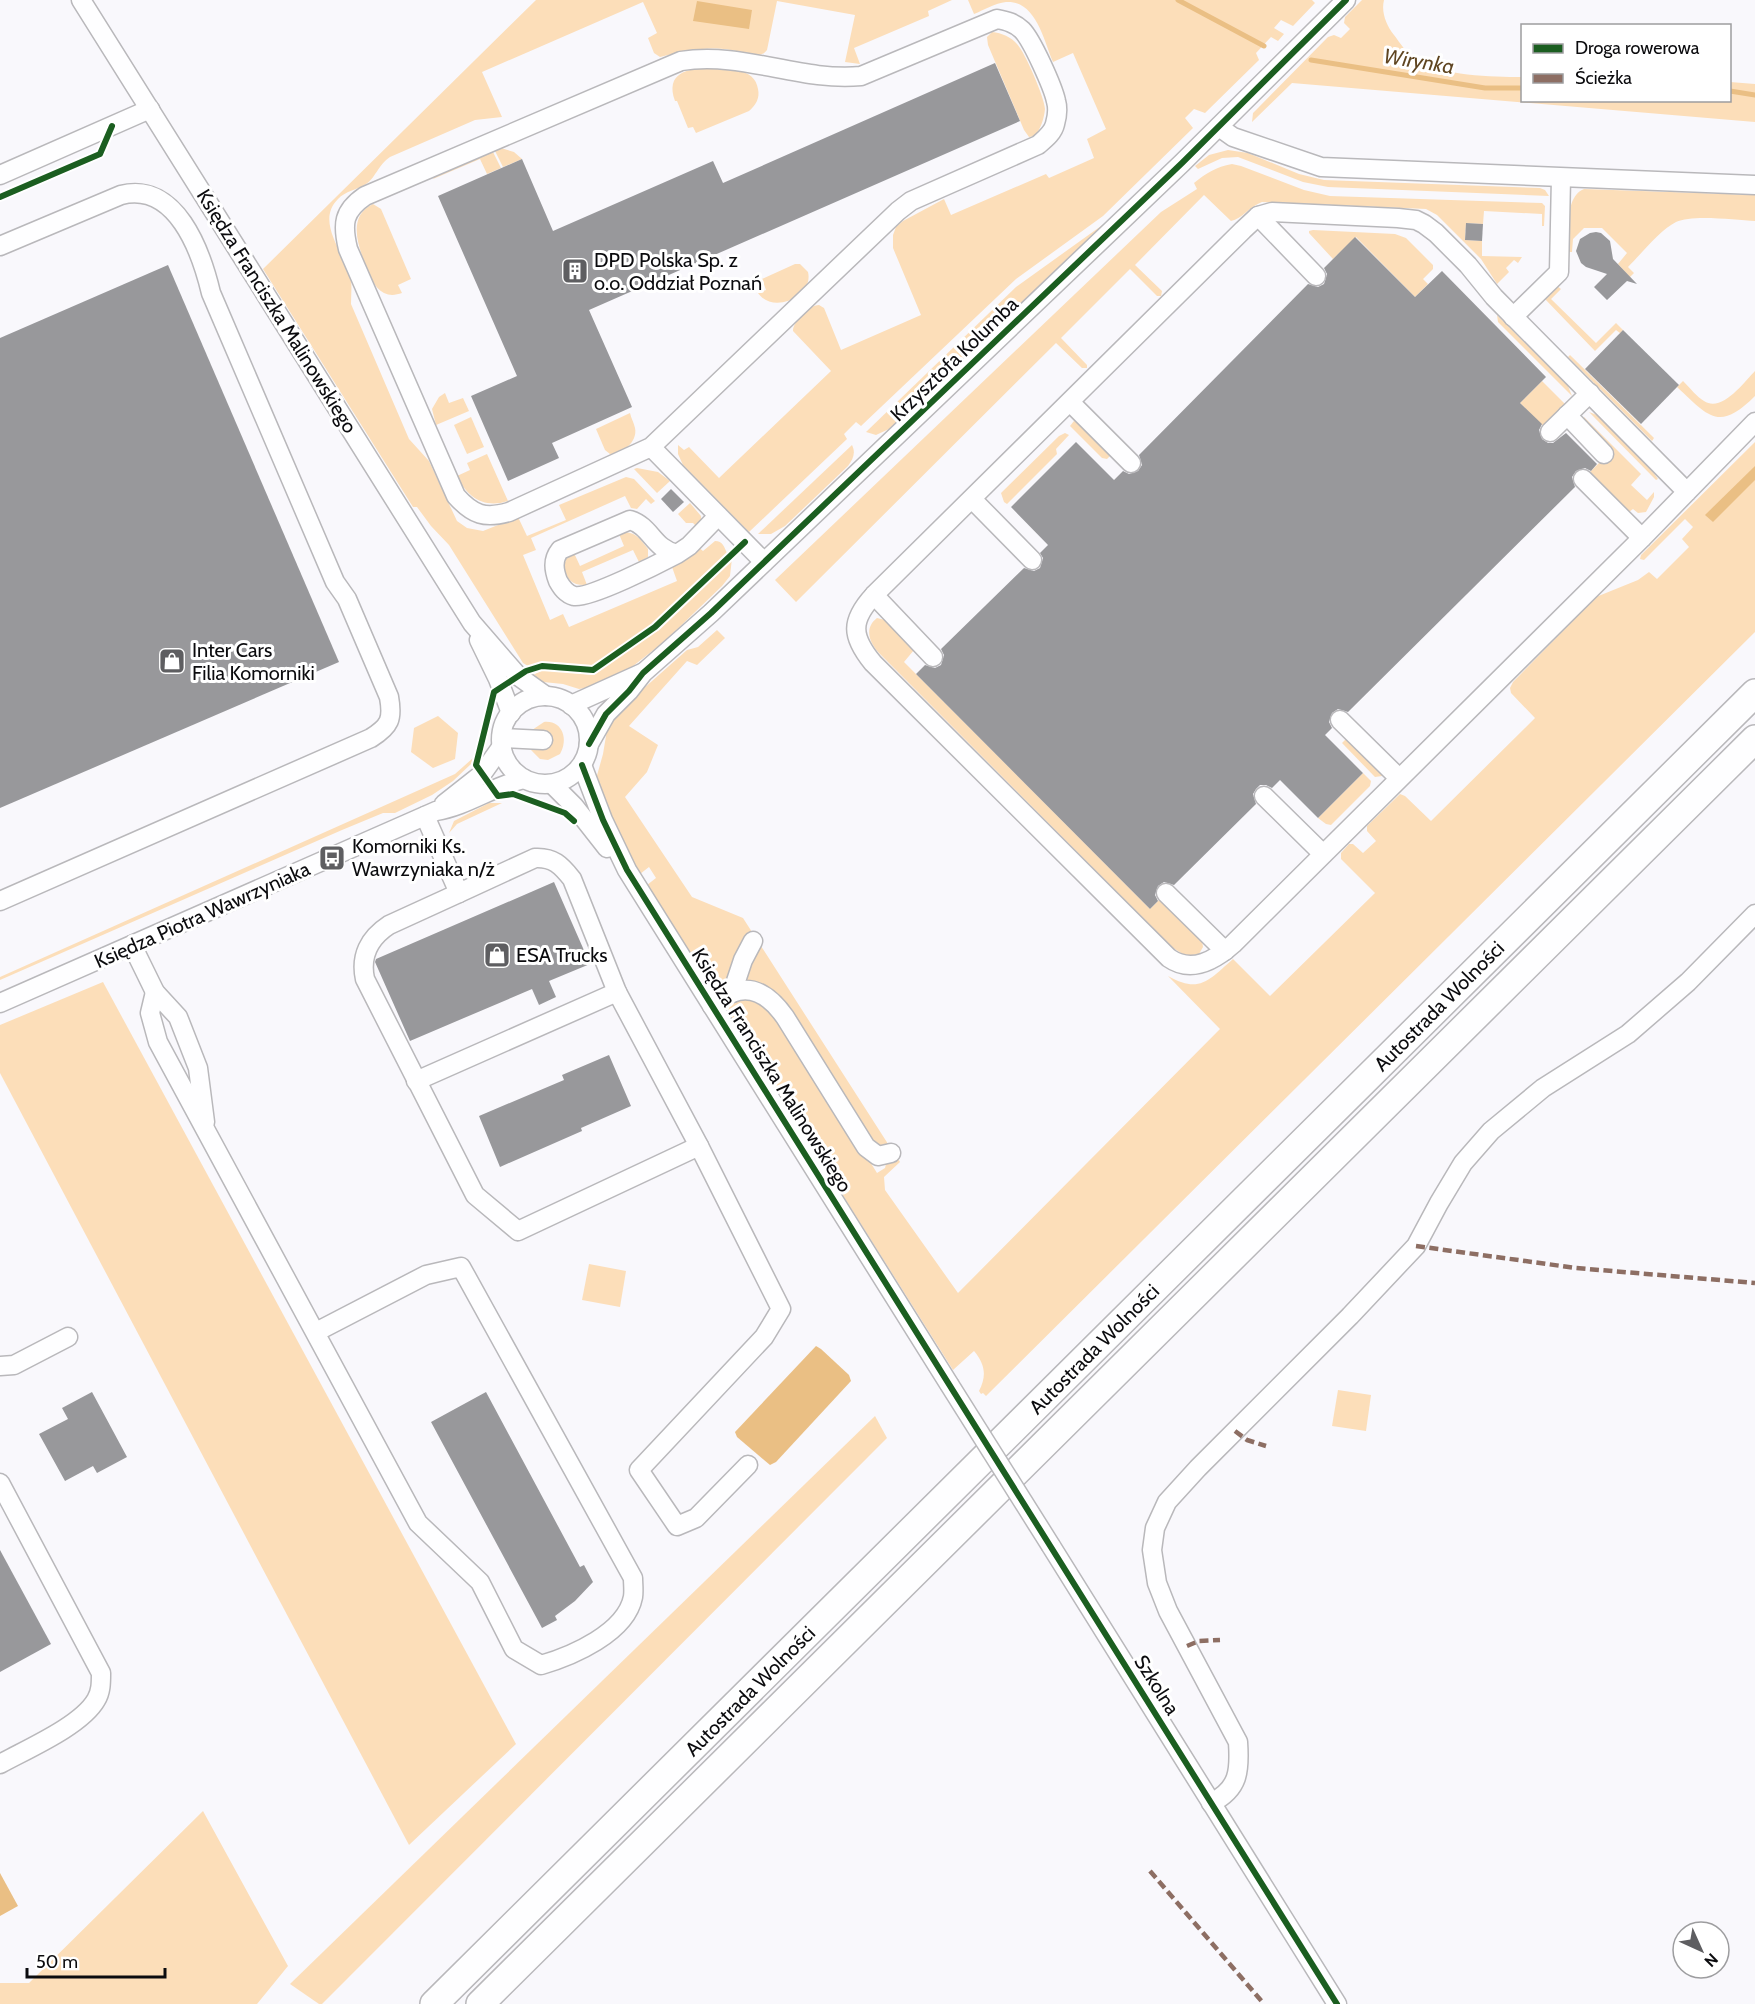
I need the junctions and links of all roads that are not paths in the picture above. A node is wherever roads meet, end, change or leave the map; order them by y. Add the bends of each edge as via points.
1 (81, 0) edge
2 (1346, 0) edge
3 (150, 110) junction
4 (1219, 127) junction
5 (0, 175) edge
6 (1561, 178) junction
7 (1755, 185) edge
8 (1258, 216) junction
9 (0, 246) edge
10 (1316, 276) dead end
11 (1513, 317) junction
12 (1590, 393) junction
13 (1070, 402) junction
14 (1567, 415) junction
15 (1755, 423) edge
16 (1550, 432) dead end
17 (651, 447) junction
18 (1604, 454) dead end
19 (1131, 463) dead end
20 (1583, 479) dead end
21 (1688, 492) junction
22 (972, 499) junction
23 (718, 516) junction
24 (1642, 538) junction
25 (677, 554) junction
26 (1032, 560) dead end
27 (764, 562) junction
28 (874, 595) junction
29 (472, 623) junction
30 (933, 657) dead end
31 (643, 673) junction
32 (1755, 693) edge
33 (546, 696) junction
34 (572, 705) junction
35 (511, 713) junction
36 (1340, 720) dead end
37 (1755, 739) edge
38 (543, 740) dead end
39 (502, 742) junction
40 (589, 744) junction
41 (582, 765) junction
42 (1399, 778) junction
43 (524, 779) junction
44 (552, 784) junction
45 (1264, 796) dead end
46 (431, 814) junction
47 (1323, 854) junction
48 (627, 870) junction
49 (459, 893) junction
50 (1166, 893) dead end
51 (0, 901) edge
52 (1755, 914) edge
53 (753, 941) dead end
54 (132, 945) junction
55 (1225, 951) junction
56 (155, 992) junction
57 (617, 992) junction
58 (732, 993) junction
59 (0, 1003) edge
60 (712, 1006) junction
61 (416, 1081) junction
62 (206, 1130) junction
63 (699, 1146) junction
64 (891, 1153) dead end
65 (316, 1332) junction
66 (68, 1337) dead end
67 (0, 1366) edge
68 (950, 1384) joint
69 (748, 1465) dead end
70 (0, 1483) edge
71 (0, 1764) edge
72 (1211, 1803) junction
73 (434, 2004) edge
74 (480, 2004) edge
75 (1337, 2004) edge

1 - 3 street, Księdza Franciszka Malinowskiego
2 - 4 street, Krzysztofa Kolumba
3 - 5 street
3 - 29 street, Księdza Franciszka Malinowskiego
4 - 6 street via 1233,137 1321,167
4 - 27 street, Krzysztofa Kolumba
6 - 7 street
6 - 11 street via 1559,272
8 - 10 street
8 - 11 street via 1284,212 1398,218 1424,224
8 - 13 street
9 - 51 street via 134,191 159,198 172,209 190,234 205,268 215,304 335,582 347,599 391,708 390,721 371,738
11 - 12 street
12 - 14 street
12 - 21 street
13 - 19 street
13 - 22 street
14 - 16 street
14 - 18 street
15 - 21 street
17 - 17 street via 898,211 911,201 1038,145 1048,136 1055,125 1056,99 1022,29 997,19 861,76 842,78 727,59 703,57 681,61 354,203 344,224 348,249 456,496 464,504 486,516 509,512
17 - 23 street
20 - 24 street
21 - 24 street
22 - 26 street
22 - 28 street
23 - 25 street
23 - 27 street
24 - 42 street
25 - 25 street via 583,596 566,593 555,572 555,557 560,550 630,520 642,526 661,548
27 - 31 street, Krzysztofa Kolumba
28 - 30 street
28 - 55 street via 856,623 861,648 873,663 1169,958 1182,965 1199,965
29 - 33 street, Księdza Franciszka Malinowskiego via 518,676
29 - 35 street, Księdza Franciszka Malinowskiego
31 - 34 street, Krzysztofa Kolumba
31 - 40 street, Krzysztofa Kolumba via 606,714
32 - 73 highway, Autostrada Wolności
33 - 34 street
33 - 35 street via 532,698
34 - 40 street via 585,722
35 - 39 street
36 - 42 street
37 - 74 highway, Autostrada Wolności
38 - 39 street
39 - 43 street via 512,770
39 - 46 street, Księdza Piotra Wawrzyniaka via 482,774
40 - 41 street
41 - 44 street
41 - 48 street, Księdza Franciszka Malinowskiego
42 - 47 street
43 - 44 street
43 - 46 street, Księdza Piotra Wawrzyniaka via 499,785 454,808
44 - 48 street, Księdza Franciszka Malinowskiego
45 - 47 street
46 - 49 street
46 - 54 street, Księdza Piotra Wawrzyniaka
47 - 55 street
48 - 60 street, Księdza Franciszka Malinowskiego
49 - 57 street via 535,858 555,861 572,879
49 - 61 street via 389,925 371,940 362,967
50 - 55 street
52 - 72 street via 1688,982 1628,1034 1543,1088 1491,1131 1463,1163 1416,1246 1167,1502 1155,1528 1152,1550 1157,1583 1238,1742 1240,1766 1233,1786
53 - 58 street
54 - 56 street
54 - 59 street, Księdza Piotra Wawrzyniaka
56 - 62 street via 178,1017 198,1068
56 - 62 street via 150,1012 158,1042
57 - 61 street
57 - 63 street
58 - 60 street
58 - 64 street via 753,991 772,1001 866,1147 878,1156
60 - 68 street, Księdza Franciszka Malinowskiego
61 - 63 street via 476,1195 518,1231
62 - 65 street
63 - 69 street via 781,1309 764,1337 639,1470 677,1526 696,1518
65 - 65 street via 418,1522 480,1582 514,1650 541,1665 562,1659 609,1633 625,1616 633,1597 633,1578 461,1267 426,1275
66 - 67 street via 14,1365
68 - 72 street, Szkolna, bridge
70 - 71 street via 101,1673 96,1700 78,1720
72 - 75 street, Szkolna

